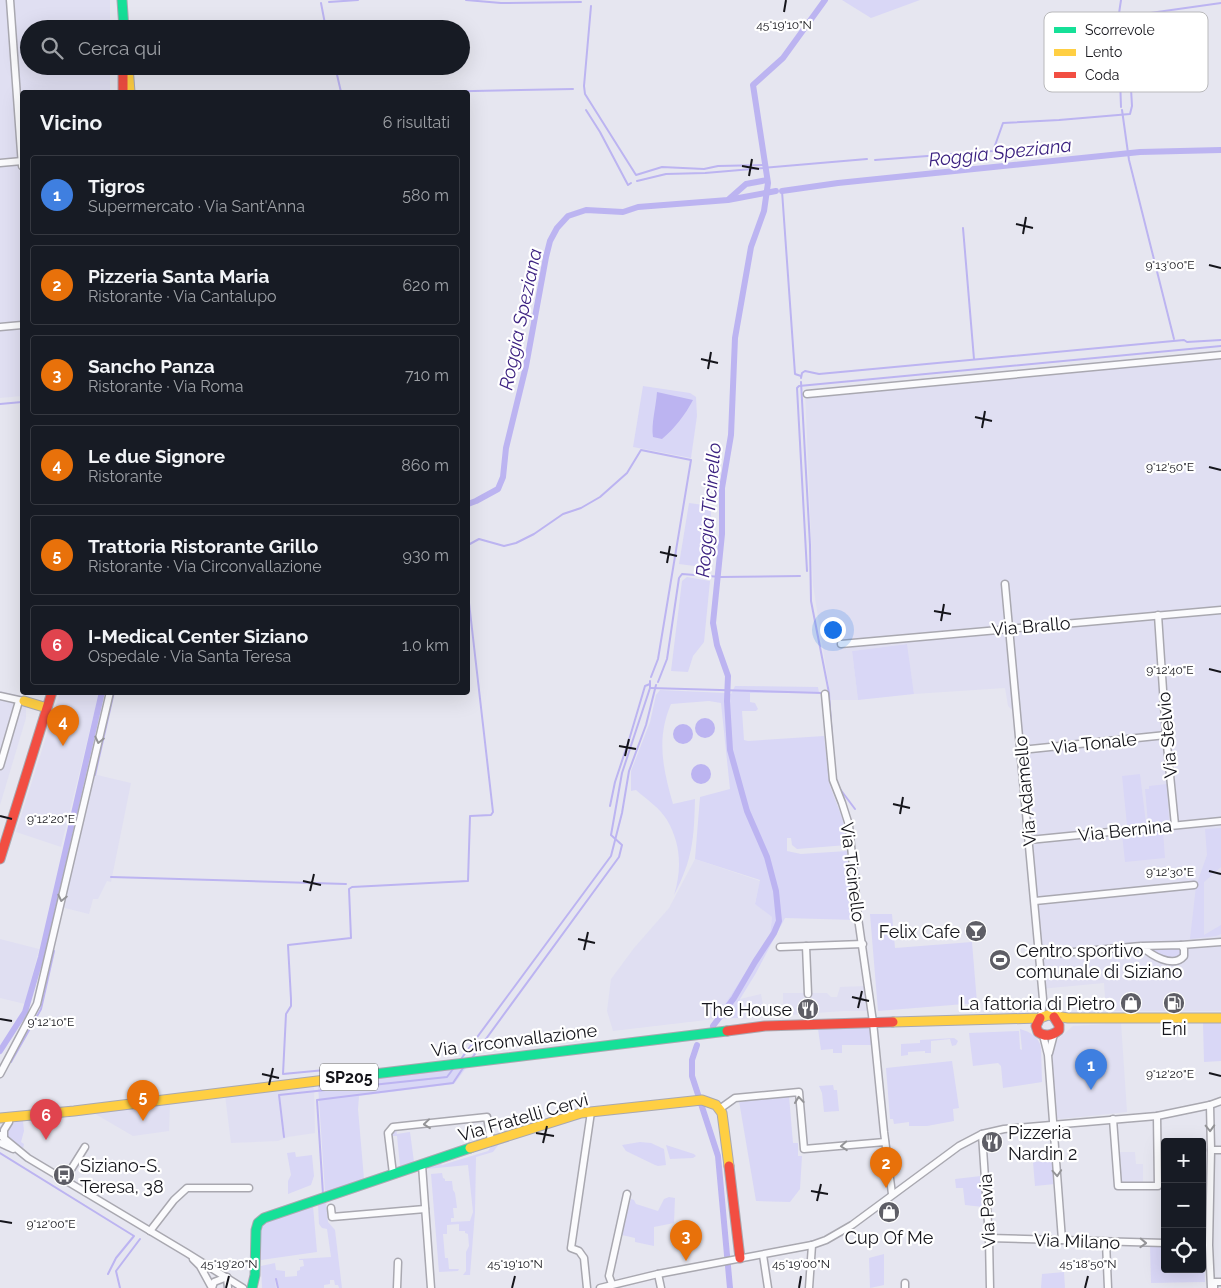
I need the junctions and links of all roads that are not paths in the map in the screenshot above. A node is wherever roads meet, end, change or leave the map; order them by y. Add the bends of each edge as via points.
1 (10, 0) edge
2 (122, 0) edge
3 (123, 20) edge
4 (122, 75) edge
5 (129, 75) edge
6 (123, 90) edge
7 (130, 90) edge
8 (20, 134) edge
9 (20, 161) edge
10 (0, 163) edge
11 (20, 325) edge
12 (0, 327) edge
13 (1221, 354) edge
14 (807, 394) dead end
15 (1005, 584) dead end
16 (1221, 610) edge
17 (1158, 615) junction
18 (1010, 628) junction
19 (841, 644) dead end
20 (825, 694) dead end
21 (51, 695) edge
22 (109, 695) edge
23 (0, 696) edge
24 (22, 701) junction
25 (47, 708) junction
26 (1166, 735) junction
27 (1021, 750) junction
28 (0, 766) edge
29 (1221, 821) edge
30 (1175, 825) junction
31 (1030, 840) junction
32 (0, 859) edge
33 (1194, 884) dead end
34 (1035, 901) junction
35 (1221, 942) edge
36 (863, 944) junction
37 (1181, 945) junction
38 (806, 946) junction
39 (1141, 946) junction
40 (780, 947) dead end
41 (1040, 955) junction
42 (808, 994) dead end
43 (1043, 999) junction
44 (1053, 1016) junction
45 (1041, 1017) junction
46 (1085, 1018) junction
47 (1221, 1018) edge
48 (1010, 1019) junction
49 (874, 1022) junction
50 (1056, 1033) junction
51 (1041, 1034) junction
52 (1048, 1055) junction
53 (0, 1074) edge
54 (1221, 1101) edge
55 (1210, 1105) junction
56 (721, 1108) junction
57 (591, 1112) junction
58 (23, 1116) junction
59 (1157, 1116) junction
60 (0, 1118) edge
61 (1113, 1119) junction
62 (4, 1123) edge
63 (1054, 1125) junction
64 (982, 1134) junction
65 (1, 1139) edge
66 (491, 1141) junction
67 (885, 1142) junction
68 (85, 1146) dead end
69 (1211, 1150) junction
70 (1221, 1150) edge
71 (422, 1165) junction
72 (393, 1174) junction
73 (65, 1179) junction
74 (249, 1188) dead end
75 (627, 1194) dead end
76 (892, 1194) junction
77 (331, 1208) dead end
78 (424, 1209) junction
79 (150, 1230) junction
80 (989, 1238) junction
81 (1062, 1240) junction
82 (1106, 1242) junction
83 (1161, 1243) edge
84 (1206, 1244) edge
85 (812, 1245) junction
86 (187, 1252) junction
87 (763, 1255) junction
88 (736, 1259) junction
89 (398, 1262) dead end
90 (658, 1274) junction
91 (227, 1277) junction
92 (1221, 1282) edge
93 (612, 1284) junction
94 (212, 1288) edge
95 (228, 1288) edge
96 (243, 1288) edge
97 (252, 1288) edge
98 (397, 1288) edge
99 (430, 1288) edge
100 (587, 1288) edge
101 (600, 1288) edge
102 (661, 1288) edge
103 (768, 1288) edge
104 (809, 1288) edge
105 (990, 1288) edge
106 (1108, 1288) edge
107 (1212, 1288) edge

1 - 8 street
2 - 3 main road
4 - 6 main road
5 - 7 main road
9 - 10 street
11 - 12 street
13 - 14 street
15 - 18 street, Via Adamello
16 - 17 street, Via Brallo
17 - 18 street, Via Brallo
17 - 26 street, Via Stelvio
18 - 19 street, Via Brallo
18 - 27 street, Via Adamello
20 - 36 street, Via Ticinello via 833,780 849,825
21 - 25 main road
22 -> 53 street via 37,1004
23 - 24 street
24 - 25 main road
24 - 28 street
25 - 32 main road
26 - 27 street, Via Tonale
26 - 30 street, Via Stelvio
27 - 31 street, Via Adamello
29 - 30 street, Via Bernina
30 - 31 street, Via Bernina
31 - 34 street, Via Adamello
33 - 34 street
34 - 41 street, Via Adamello
35 - 37 street
36 - 38 street
36 - 49 street, Via Ticinello
37 - 39 street
37 - 39 street via 1184,956 1172,962
38 - 40 street
38 - 42 street
39 - 41 street
41 - 43 street, Via Adamello
43 - 44 street
43 - 45 street
44 - 45 main road, SP205
44 - 46 main road, SP205
44 - 50 main road via 1058,1025
45 - 48 main road, SP205
45 - 51 main road via 1037,1025
46 - 47 main road, SP205
46 - 50 main road, SP205
48 - 49 main road, Via Circonvallazione / SP205
48 - 51 main road, SP205
49 - 58 main road, Via Circonvallazione / SP205 via 732,1029
49 - 67 street, Via Ticinello
50 - 51 main road, SP205 via 1049,1036
50 - 52 street
51 - 52 street
52 - 63 street
54 - 55 street
55 - 59 street
55 -> 69 street
56 - 57 main road, Via Fratelli Cervi via 702,1100
67 -> 56 street via 804,1149 799,1092 735,1098
56 - 88 main road via 734,1213
57 - 66 main road, Via Fratelli Cervi
57 - 100 street via 572,1248 579,1250 584,1258
58 - 60 main road, SP205
58 - 62 main road, SP205
59 - 61 street
59 - 61 street via 1158,1186 1118,1186
61 - 63 street
62 - 65 street
63 - 64 street
63 -> 81 street
64 - 76 street via 959,1146
64 - 80 street, Via Pavia
65 - 73 street
66 - 71 main road, Via Fratelli Cervi
66 -> 72 street via 487,1118 393,1127 388,1133
67 - 76 street, Via Ticinello
68 - 73 street
69 - 70 street
69 - 84 street
71 - 72 main road, Via Fratelli Cervi
71 - 78 street
72 - 97 main road, Via Fratelli Cervi via 262,1220 256,1230
73 - 79 street
74 - 79 street via 187,1188
75 - 93 street via 610,1276
76 - 85 street via 852,1225
77 - 78 street via 332,1217
78 - 99 street
79 - 86 street
80 - 81 street, Via Milano
80 - 105 street, Via Pavia
81 - 82 street, Via Milano
82 -> 83 street, Via Milano
82 - 106 street
84 - 107 street
85 - 87 street
85 - 104 street
86 - 91 street
86 - 94 street via 200,1266
87 - 88 street
87 - 103 street
88 - 90 street
89 - 98 street
90 - 93 street
90 - 102 street
91 - 94 street via 214,1282
91 - 95 street
91 - 96 street
92 - 107 street via 1214,1282
93 - 101 street

